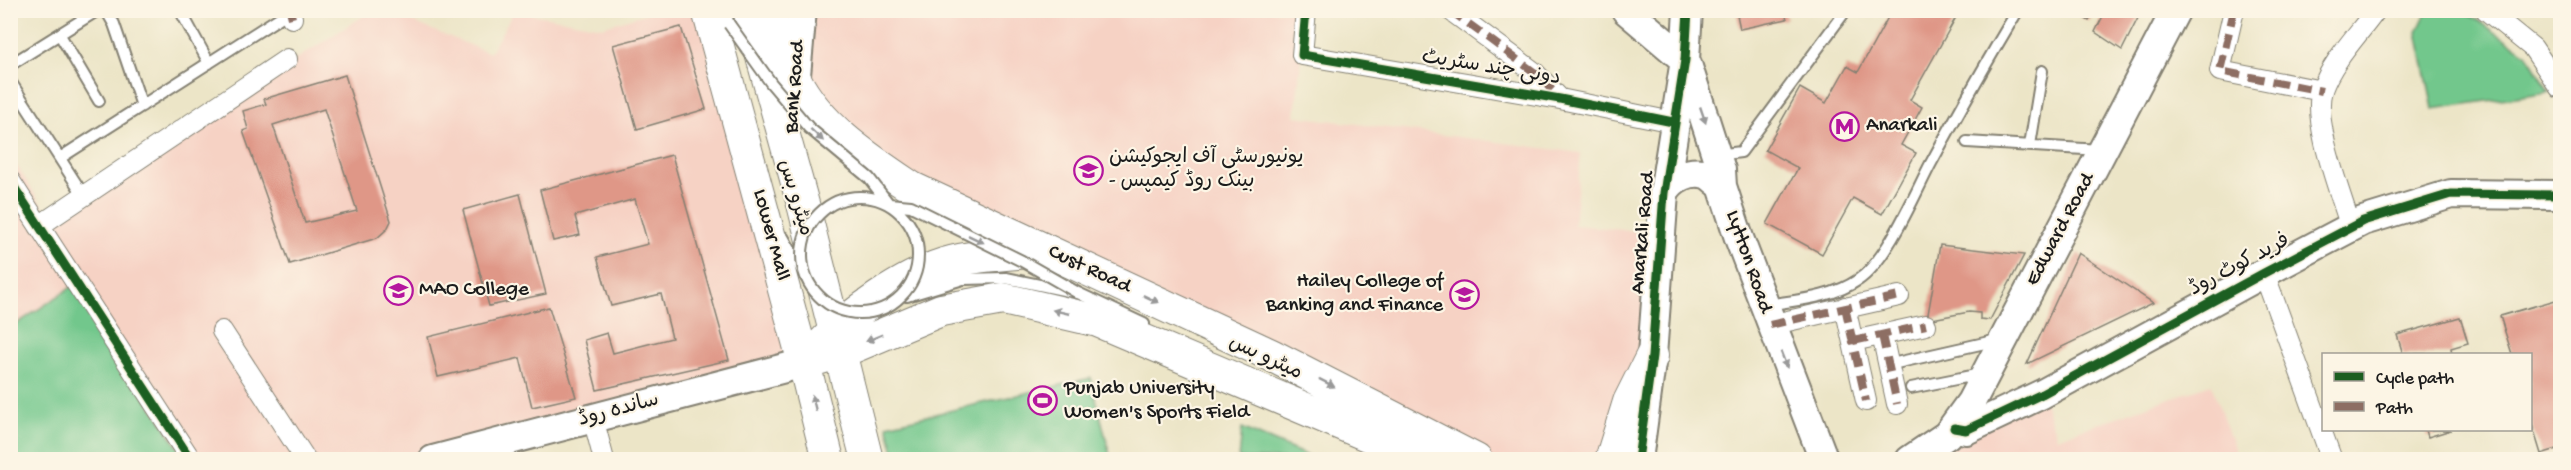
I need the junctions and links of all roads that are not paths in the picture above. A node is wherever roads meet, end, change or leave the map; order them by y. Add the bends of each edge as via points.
1 (98, 10) edge
2 (106, 10) edge
3 (180, 10) edge
4 (725, 10) edge
5 (766, 10) edge
6 (802, 10) edge
7 (1306, 10) edge
8 (1450, 10) edge
9 (1626, 10) edge
10 (1688, 10) edge
11 (1846, 10) edge
12 (2018, 10) edge
13 (2176, 10) edge
14 (2234, 10) edge
15 (2376, 10) edge
16 (2486, 10) edge
17 (291, 13) edge
18 (729, 15) edge
19 (60, 35) junction
20 (735, 54) dead end
21 (287, 59) dead end
22 (1685, 60) junction
23 (209, 63) junction
24 (10, 65) edge
25 (2042, 71) dead end
26 (795, 80) junction
27 (10, 81) edge
28 (2560, 88) edge
29 (2322, 91) junction
30 (1560, 99) junction
31 (99, 101) dead end
32 (142, 106) junction
33 (1673, 122) junction
34 (1967, 142) dead end
35 (2030, 145) junction
36 (2104, 150) junction
37 (1716, 155) junction
38 (60, 158) junction
39 (790, 163) junction
40 (10, 181) edge
41 (1722, 186) junction
42 (1664, 193) junction
43 (84, 195) junction
44 (2560, 195) edge
45 (889, 204) junction
46 (776, 212) dead end
47 (39, 226) junction
48 (2351, 228) junction
49 (1048, 250) junction
50 (2264, 273) junction
51 (805, 276) junction
52 (1078, 293) junction
53 (1899, 296) dead end
54 (897, 300) junction
55 (1845, 308) junction
56 (1767, 315) junction
57 (1926, 325) dead end
58 (1150, 327) dead end
59 (222, 331) dead end
60 (1882, 334) junction
61 (2002, 339) junction
62 (838, 341) junction
63 (1853, 341) junction
64 (1652, 356) junction
65 (1223, 361) dead end
66 (804, 363) junction
67 (1896, 363) dead end
68 (1986, 373) junction
69 (1911, 388) dead end
70 (1866, 401) dead end
71 (1897, 404) dead end
72 (593, 418) junction
73 (1946, 435) junction
74 (1818, 454) edge
75 (191, 459) edge
76 (306, 459) edge
77 (433, 459) edge
78 (604, 459) edge
79 (828, 459) edge
80 (867, 459) edge
81 (1426, 459) edge
82 (1435, 459) edge
83 (1476, 459) edge
84 (1611, 459) edge
85 (1638, 459) edge
86 (1910, 459) edge
87 (2332, 459) edge

1 - 19 lane
2 - 32 lane
3 - 23 lane
4 - 18 lane, میٹرو بس
5 - 26 main road, Cust Road
6 - 26 street, Bank Road
7 - 30 street, دونی چند سٹریٹ via 1302,55
8 - 30 street via 1534,72
9 - 22 street
10 - 22 street, Anarkali Road
11 - 37 lane via 1741,152
12 - 56 lane via 1868,273 1848,287
13 - 36 street, Edward Road
14 - 29 street via 2220,71
15 - 29 street via 2336,64
16 - 28 street via 2533,48
17 - 23 lane
18 - 20 lane, میٹرو بس
18 - 39 main road, Lower Mall
18 -> 45 lane, میٹرو بس, bridge via 771,83 809,128 869,178
18 - 66 main road, Lower Mall
19 - 24 lane
19 - 31 lane
21 - 43 street
22 - 33 street, Anarkali Road
22 -> 37 street, Lytton Road
23 - 32 lane
25 - 35 lane
26 - 39 street, Bank Road
26 - 49 main road, Cust Road via 814,107 860,153 912,188
27 - 38 lane
29 - 48 street via 2320,124
30 - 33 street, دونی چند سٹریٹ
32 - 38 lane
33 - 42 street, Anarkali Road
34 - 35 lane
35 - 36 lane
36 - 61 street, Edward Road
37 - 41 street, Lytton Road
38 - 43 lane
39 - 62 main road, Lower Mall
40 - 47 street
41 - 42 street via 1707,174 1691,174 1676,179
41 - 56 street, Lytton Road
42 - 64 street, Anarkali Road
43 - 47 street
44 - 48 street, فرید کوٹ روڈ via 2451,194
45 - 51 lane, میٹرو بس, bridge via 855,197 822,210 803,241 801,259
45 -> 52 lane, میٹرو بس, bridge via 911,206
45 - 54 lane, میٹرو بس, bridge via 904,216 919,250 910,286
46 - 51 lane, میٹرو بس via 782,235
47 - 75 street
48 - 50 street, فرید کوٹ روڈ
49 - 62 main road via 944,264 910,279
49 -> 83 main road, Cust Road via 1271,355
50 - 73 street, فرید کوٹ روڈ via 2042,394 1966,430
50 - 87 street
51 - 54 lane, میٹرو بس, bridge via 814,292 845,312 864,314 882,310
52 - 54 lane, میٹرو بس, bridge via 983,277 946,282
52 - 58 lane, میٹرو بس
53 - 55 street
55 - 56 street
55 - 63 street
56 -> 74 street, Lytton Road
57 - 60 street
59 - 76 street
60 - 63 street
60 - 71 street
61 - 67 lane
61 - 68 street, Edward Road
62 - 66 main road
62 - 80 main road, Lower Mall
81 -> 62 main road, Cust Road via 1098,321 1004,299 941,310
63 - 70 street
64 - 84 main road via 1629,402
64 - 85 street, Anarkali Road
65 - 82 lane, میٹرو بس
66 - 72 street, ساندہ روڈ
79 -> 66 main road, Lower Mall
68 - 69 lane
68 - 73 street, Edward Road
72 - 77 street, ساندہ روڈ
72 - 78 street
73 - 86 street

